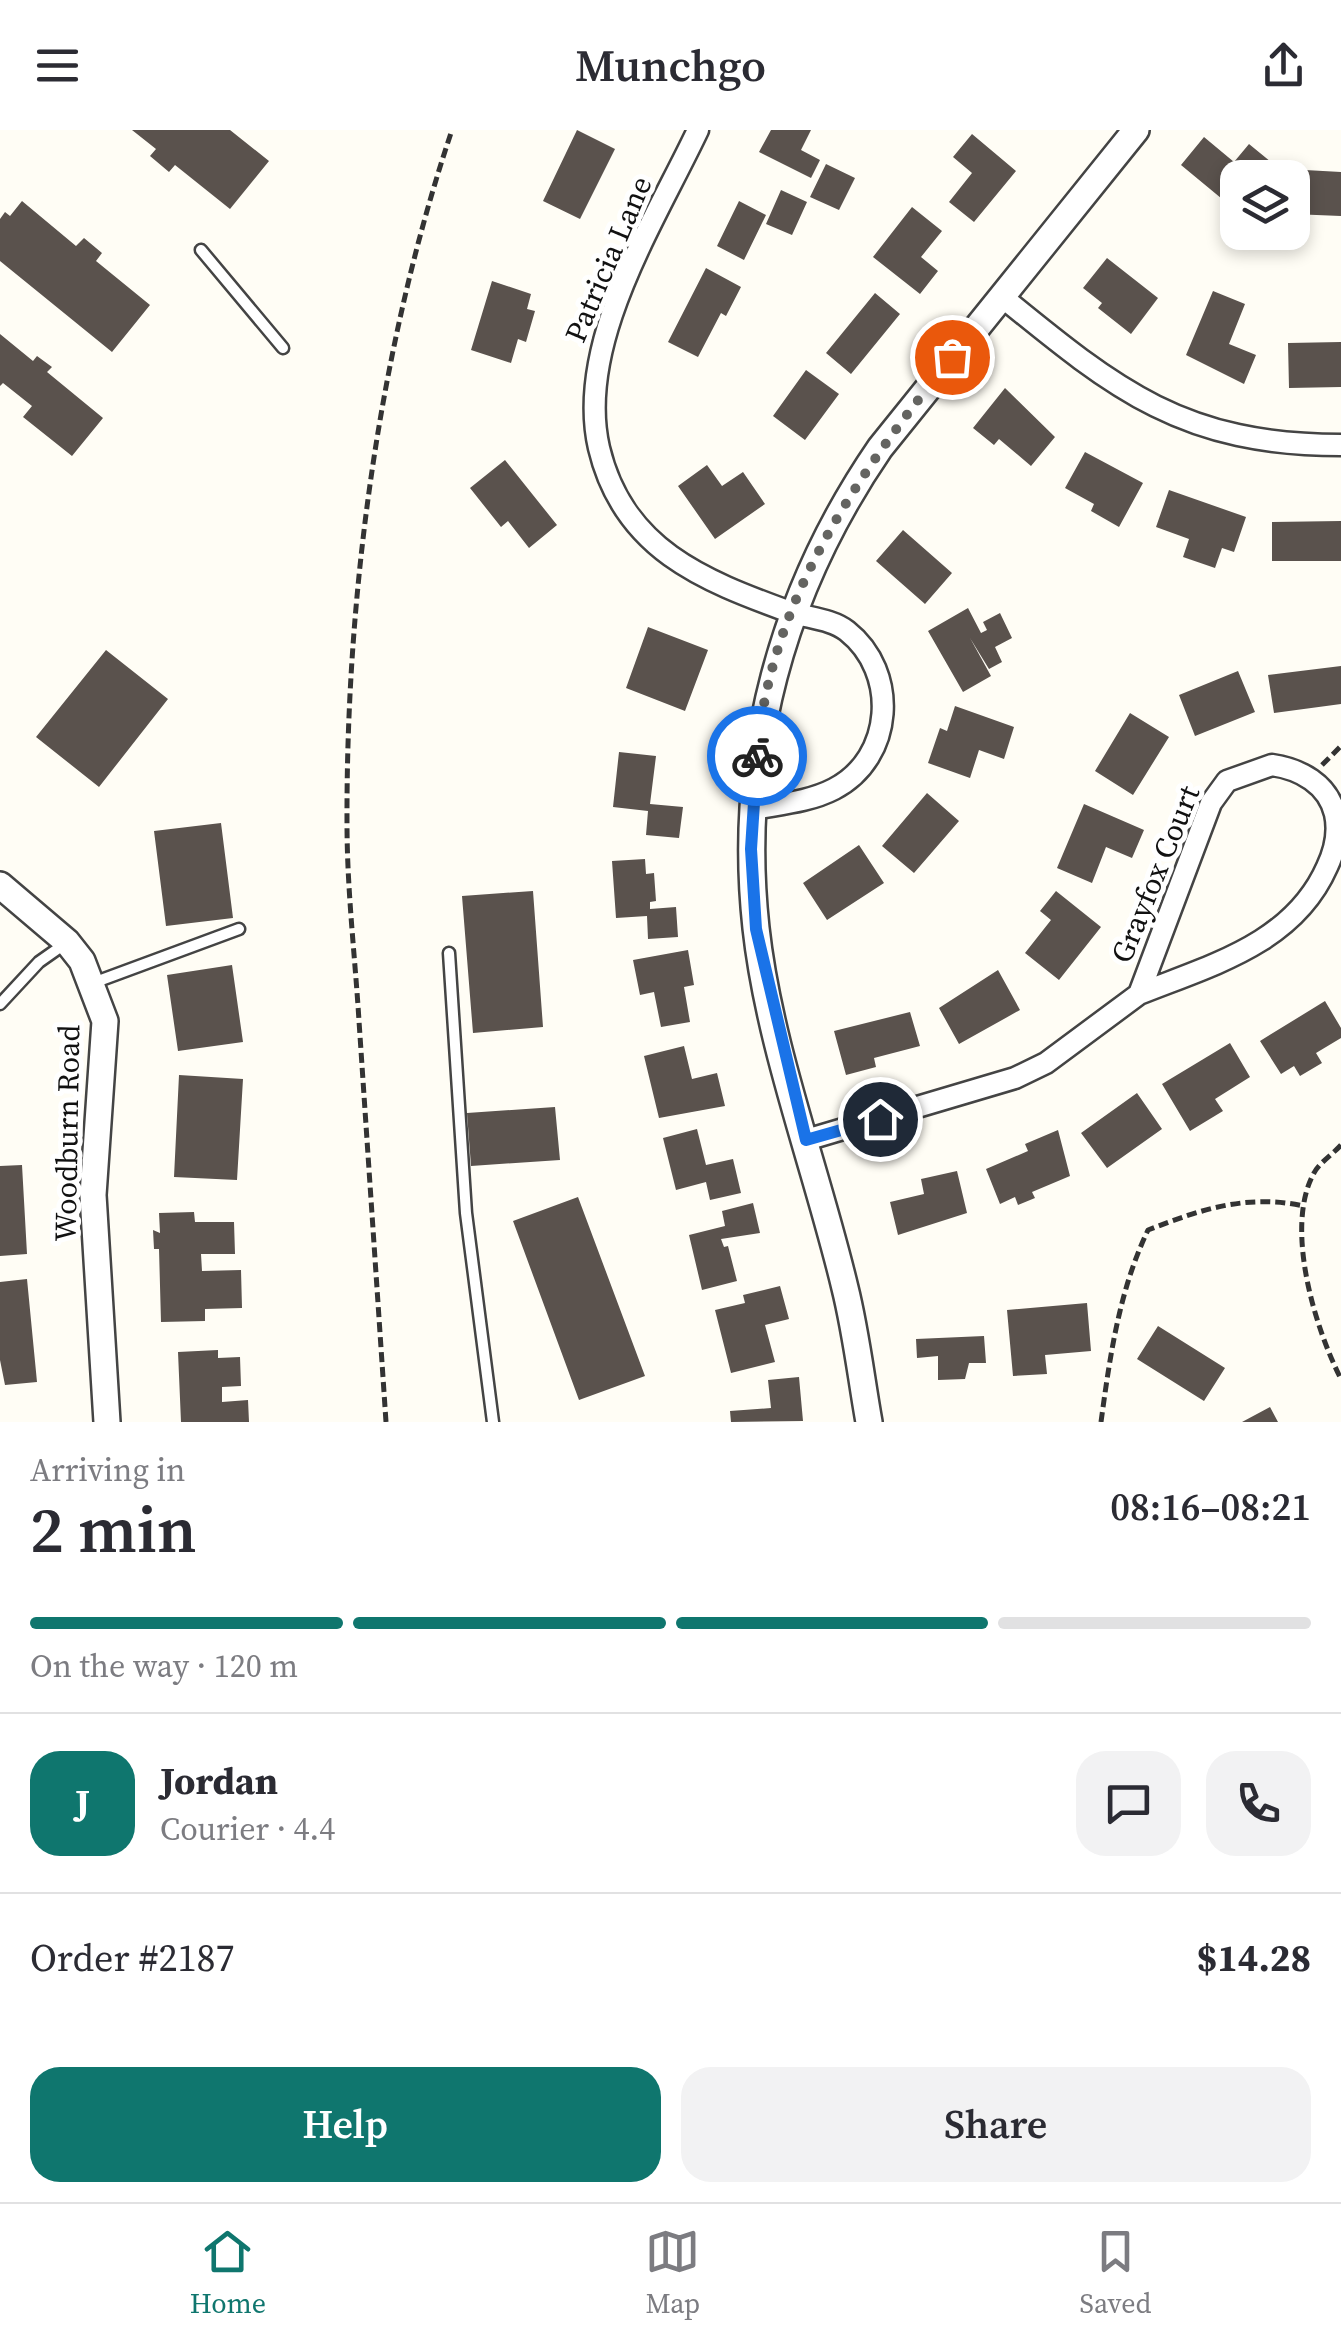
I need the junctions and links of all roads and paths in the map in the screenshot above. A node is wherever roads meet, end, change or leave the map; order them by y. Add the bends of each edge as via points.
1 (452, 130) edge
2 (698, 130) edge
3 (1136, 130) edge
4 (201, 250) dead end
5 (1001, 296) junction
6 (283, 348) dead end
7 (1341, 444) edge
8 (792, 612) junction
9 (753, 809) junction
10 (0, 886) edge
11 (239, 928) dead end
12 (67, 942) junction
13 (449, 953) dead end
14 (93, 984) junction
15 (1139, 994) junction
16 (0, 1004) edge
17 (806, 1140) junction
18 (1341, 1145) edge
19 (1304, 1206) junction
20 (1341, 1378) edge
21 (107, 1422) edge
22 (386, 1422) edge
23 (493, 1422) edge
24 (870, 1422) edge
25 (1101, 1422) edge

1 - 22 path via 420,226 375,462 350,720 346,826
2 - 8 street, Patricia Lane via 599,348 593,387 600,451 630,514 658,550 690,572
3 - 5 street
4 - 6 lane
5 - 7 street via 1098,375 1150,406 1235,437
5 - 8 street via 851,490
8 - 9 street via 763,711
8 - 9 street, Patricia Lane via 842,626 858,640 880,680 882,720 869,757 854,775 814,797
9 - 17 street via 756,929
10 - 12 street, Woodburn Road
11 - 14 lane
12 - 14 street, Woodburn Road
12 - 16 lane
13 - 23 lane via 466,1214
14 - 21 street, Woodburn Road via 105,1021 93,1195
15 - 15 street, Grayfox Court via 1248,950 1288,922 1315,890 1336,841 1335,810 1318,785 1272,765 1227,781 1211,803
15 - 17 street, Grayfox Court via 1016,1078
17 - 24 street via 845,1289
18 - 19 path via 1314,1173
19 - 20 path via 1311,1295
19 - 25 path via 1237,1200 1148,1230 1112,1337

